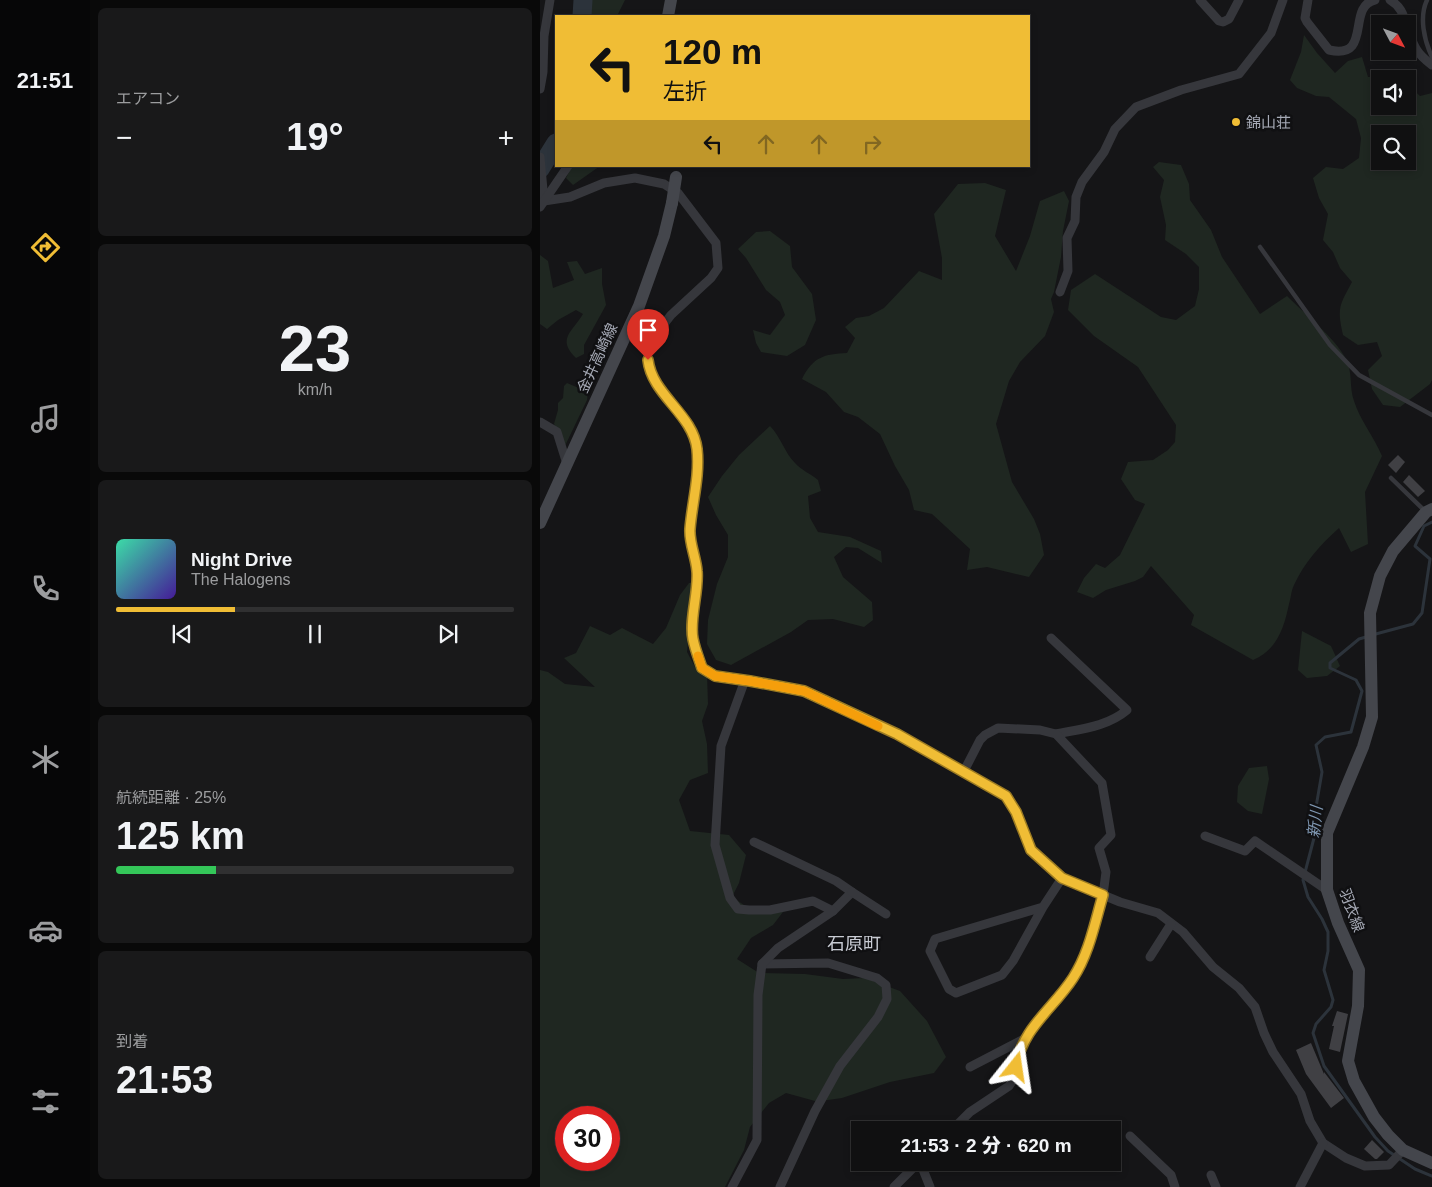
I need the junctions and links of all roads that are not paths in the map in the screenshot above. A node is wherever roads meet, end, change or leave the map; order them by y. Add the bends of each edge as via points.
1 (550, 0) edge
2 (671, 0) edge
3 (1200, 0) edge
4 (1239, 0) edge
5 (1284, 0) edge
6 (1308, 0) edge
7 (1375, 0) edge
8 (1390, 0) edge
9 (1427, 0) edge
10 (668, 15) edge
11 (1404, 15) edge
12 (1416, 50) edge
13 (1432, 57) edge
14 (1432, 65) edge
15 (540, 89) edge
16 (540, 157) edge
17 (567, 167) edge
18 (675, 172) edge
19 (542, 204) edge
20 (1260, 247) dead end
21 (1060, 292) dead end
22 (1432, 415) edge
23 (540, 422) edge
24 (567, 464) junction
25 (1391, 478) dead end
26 (1429, 510) edge
27 (540, 523) edge
28 (1052, 638) dead end
29 (745, 680) junction
30 (1056, 734) junction
31 (963, 773) junction
32 (1205, 836) dead end
33 (754, 842) dead end
34 (1062, 878) junction
35 (1327, 890) junction
36 (852, 892) junction
37 (1103, 895) junction
38 (1043, 907) junction
39 (833, 911) junction
40 (886, 914) dead end
41 (1171, 924) junction
42 (1150, 957) dead end
43 (762, 964) junction
44 (1024, 1039) junction
45 (970, 1068) dead end
46 (961, 1121) edge
47 (1130, 1136) dead end
48 (1323, 1142) junction
49 (1403, 1150) junction
50 (1432, 1163) edge
51 (911, 1171) edge
52 (924, 1171) edge
53 (1211, 1175) dead end
54 (732, 1187) edge
55 (780, 1187) edge
56 (894, 1187) edge
57 (930, 1187) edge
58 (1175, 1187) edge
59 (1216, 1187) edge
60 (1300, 1187) edge

1 - 15 street
2 - 10 street
3 - 4 street via 1223,22 1229,19
5 - 21 street via 1271,33 1239,74 1136,107 1115,129 1076,197 1075,221 1067,238 1068,271
6 - 7 street via 1307,22 1329,50 1343,52 1355,42 1366,5
8 - 11 street
9 - 13 lane via 1423,25
12 - 14 street
16 - 19 street
17 - 19 street
18 - 24 street, 金井高崎線, bridge via 672,203 639,306
19 - 29 street via 604,183 635,178 664,184 678,192 716,243 718,268 671,315 647,350 649,370 692,433 697,448 690,532 697,572 692,638 702,668 715,676
20 - 22 lane via 1330,345 1359,375
23 - 24 street via 557,432
24 - 27 street, 金井高崎線
25 - 26 lane
26 - 35 street, 羽衣線 via 1393,551 1380,576 1370,613 1372,717 1327,833
28 - 30 street via 1127,710 1092,727
29 - 31 street via 804,691 897,734
29 - 39 street via 721,746 716,845 730,898 738,909 770,910 813,901
30 - 31 street via 998,728 980,740
30 - 37 street via 1102,783 1111,835 1098,848 1106,872
31 - 34 street via 1006,796 1031,850
32 - 35 street via 1245,851 1254,841
33 - 36 street via 836,881
34 - 37 street
34 - 38 street
35 - 49 street, 羽衣線 via 1359,970 1358,1006 1348,1061 1354,1081 1374,1117
36 - 39 street
36 - 40 street
37 - 41 street via 1158,913
37 - 44 street via 1083,961
38 - 38 street via 1002,975 956,993 949,989 930,951 935,940
39 - 43 street via 778,948
41 - 42 street
41 - 48 street via 1183,932 1213,967 1239,988 1255,1007 1272,1052 1301,1094 1310,1121
43 - 54 street via 758,995 757,1140
43 - 55 street via 828,962 877,978 886,985 887,999 878,1017 840,1066
44 - 45 street
44 - 46 street via 1015,1077 1009,1086
47 - 58 street via 1172,1175
48 - 49 street via 1365,1166 1389,1165
48 - 60 street
49 - 50 street, 羽衣線
51 - 56 street
52 - 57 street
53 - 59 street

